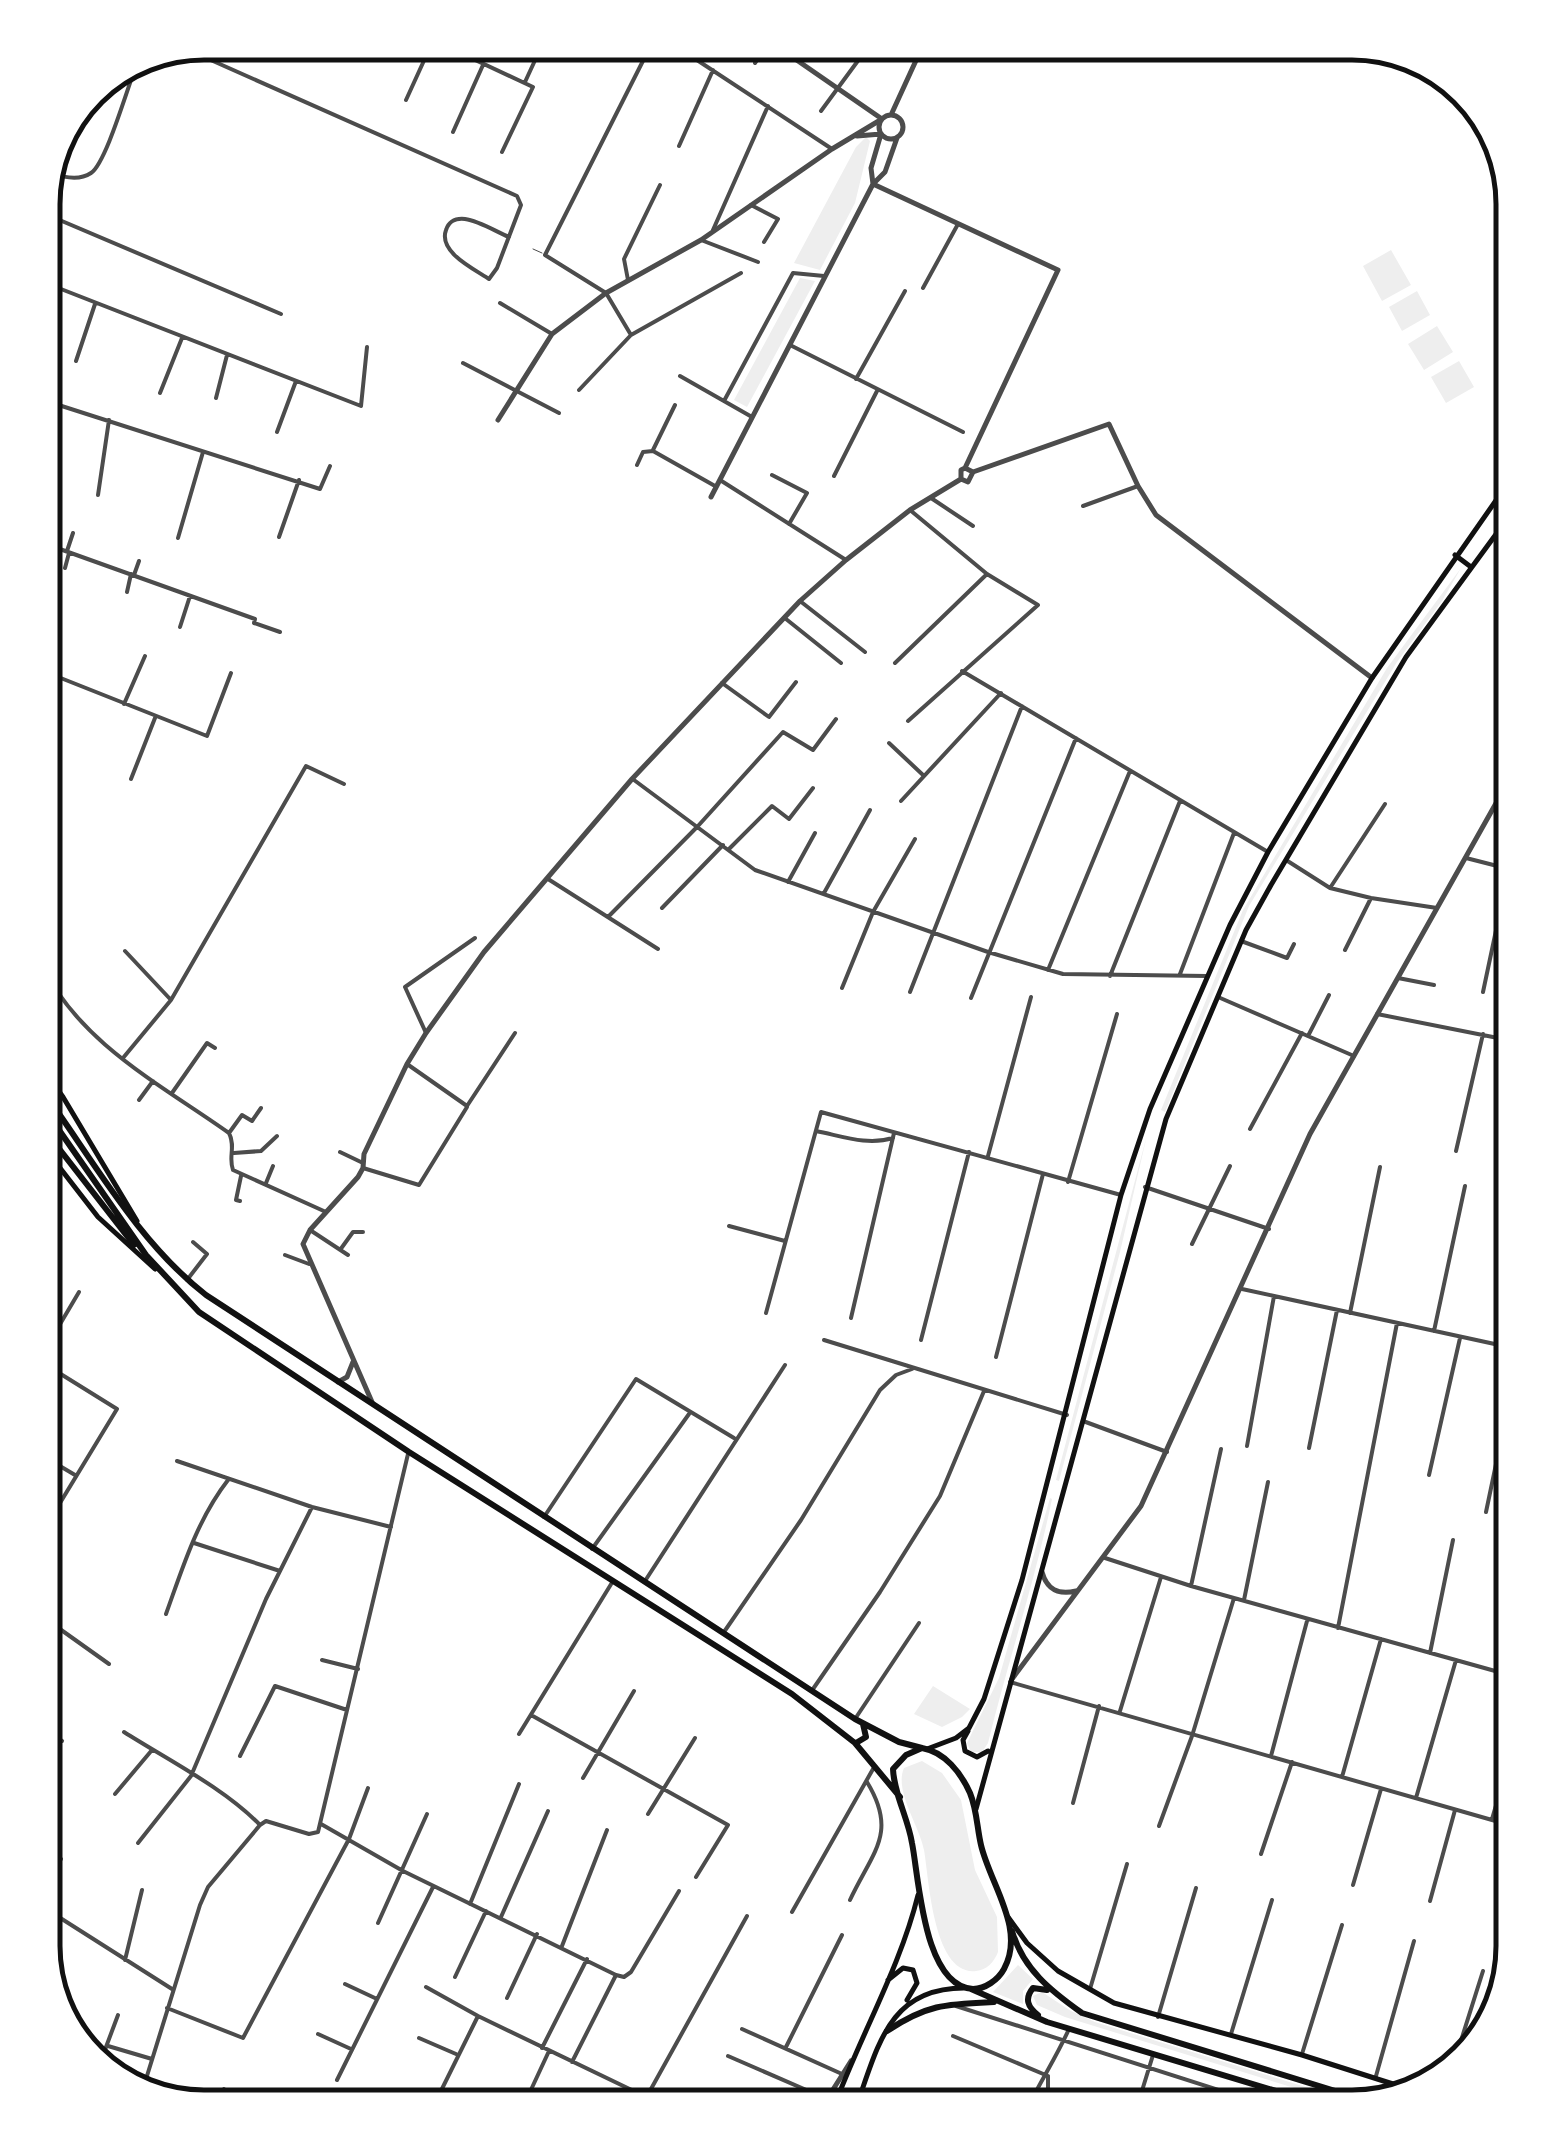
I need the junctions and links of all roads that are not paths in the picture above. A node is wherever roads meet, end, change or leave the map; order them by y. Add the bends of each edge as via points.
1 (211, 60) edge
2 (424, 60) edge
3 (476, 60) edge
4 (535, 60) edge
5 (643, 60) edge
6 (697, 60) edge
7 (759, 60) edge
8 (796, 60) edge
9 (859, 60) edge
10 (916, 60) edge
11 (484, 64) junction
12 (756, 64) dead end
13 (713, 70) junction
14 (130, 81) edge
15 (525, 82) junction
16 (838, 88) junction
17 (406, 100) dead end
18 (768, 106) junction
19 (821, 112) dead end
20 (891, 115) junction
21 (882, 119) junction
22 (453, 132) dead end
23 (882, 134) junction
24 (853, 136) junction
25 (897, 138) junction
26 (678, 146) dead end
27 (832, 149) junction
28 (502, 152) dead end
29 (63, 175) edge
30 (874, 184) junction
31 (660, 185) dead end
32 (751, 205) junction
33 (60, 220) edge
34 (958, 224) junction
35 (712, 232) junction
36 (509, 236) junction
37 (702, 240) junction
38 (764, 242) dead end
39 (533, 249) dead end
40 (545, 255) junction
41 (758, 262) dead end
42 (741, 273) dead end
43 (824, 276) junction
44 (628, 280) junction
45 (923, 288) dead end
46 (60, 289) edge
47 (905, 291) dead end
48 (606, 293) junction
49 (500, 303) dead end
50 (95, 304) junction
51 (281, 314) dead end
52 (552, 334) junction
53 (632, 335) junction
54 (182, 338) junction
55 (790, 345) junction
56 (366, 347) dead end
57 (227, 355) junction
58 (76, 362) dead end
59 (463, 364) dead end
60 (680, 376) dead end
61 (856, 379) junction
62 (296, 381) junction
63 (515, 390) junction
64 (579, 390) dead end
65 (878, 390) junction
66 (160, 393) dead end
67 (216, 398) dead end
68 (724, 401) junction
69 (60, 405) edge
70 (675, 405) dead end
71 (558, 412) dead end
72 (752, 417) junction
73 (109, 419) junction
74 (498, 420) dead end
75 (277, 432) dead end
76 (963, 432) dead end
77 (653, 451) junction
78 (203, 452) junction
79 (637, 465) dead end
80 (330, 466) dead end
81 (965, 468) junction
82 (973, 472) junction
83 (772, 475) dead end
84 (834, 476) dead end
85 (960, 478) junction
86 (299, 480) junction
87 (718, 484) junction
88 (1138, 486) junction
89 (98, 494) dead end
90 (712, 497) dead end
91 (931, 497) junction
92 (1496, 500) edge
93 (1083, 506) dead end
94 (910, 510) junction
95 (789, 524) junction
96 (973, 526) dead end
97 (73, 533) dead end
98 (1496, 535) edge
99 (279, 537) dead end
100 (178, 538) dead end
101 (60, 549) edge
102 (68, 552) junction
103 (1455, 555) junction
104 (846, 560) junction
105 (139, 561) dead end
106 (1471, 566) junction
107 (65, 568) dead end
108 (987, 574) junction
109 (133, 575) junction
110 (126, 592) dead end
111 (190, 596) junction
112 (800, 601) junction
113 (785, 618) junction
114 (180, 627) dead end
115 (280, 632) dead end
116 (865, 652) dead end
117 (145, 656) dead end
118 (841, 663) dead end
119 (895, 663) dead end
120 (962, 671) junction
121 (230, 673) dead end
122 (60, 678) edge
123 (1372, 678) junction
124 (796, 682) dead end
125 (722, 684) junction
126 (1001, 694) junction
127 (124, 704) junction
128 (1022, 706) junction
129 (155, 716) junction
130 (836, 719) dead end
131 (908, 721) dead end
132 (1076, 738) junction
133 (889, 742) dead end
134 (1130, 771) junction
135 (923, 775) junction
136 (632, 778) junction
137 (131, 779) dead end
138 (344, 784) dead end
139 (813, 788) dead end
140 (901, 801) dead end
141 (1180, 801) junction
142 (1385, 804) dead end
143 (1496, 804) edge
144 (870, 810) dead end
145 (698, 826) junction
146 (815, 833) dead end
147 (1234, 833) junction
148 (914, 839) dead end
149 (726, 847) junction
150 (1268, 852) junction
151 (1466, 858) junction
152 (1286, 860) junction
153 (1496, 865) edge
154 (548, 879) junction
155 (788, 883) junction
156 (1330, 888) junction
157 (823, 894) junction
158 (1370, 898) junction
159 (662, 908) dead end
160 (1437, 908) junction
161 (873, 912) junction
162 (608, 917) junction
163 (933, 933) junction
164 (1496, 937) edge
165 (476, 938) dead end
166 (1241, 941) junction
167 (1294, 944) dead end
168 (658, 949) dead end
169 (1346, 950) dead end
170 (125, 951) dead end
171 (988, 952) junction
172 (1048, 970) junction
173 (1180, 974) junction
174 (1110, 976) junction
175 (1206, 976) junction
176 (1398, 978) junction
177 (1434, 985) dead end
178 (842, 988) dead end
179 (910, 992) dead end
180 (1484, 992) dead end
181 (60, 994) edge
182 (1329, 995) dead end
183 (1031, 997) dead end
184 (1218, 997) junction
185 (971, 998) dead end
186 (171, 1000) junction
187 (1117, 1014) dead end
188 (1377, 1014) junction
189 (426, 1033) junction
190 (515, 1033) dead end
191 (1305, 1034) junction
192 (1483, 1034) junction
193 (1496, 1037) edge
194 (215, 1048) dead end
195 (1354, 1056) junction
196 (123, 1058) junction
197 (406, 1064) junction
198 (153, 1080) junction
199 (172, 1092) junction
200 (60, 1095) edge
201 (138, 1100) dead end
202 (468, 1106) junction
203 (261, 1108) dead end
204 (60, 1115) edge
205 (1145, 1123) junction
206 (1162, 1128) junction
207 (1250, 1129) dead end
208 (816, 1130) junction
209 (60, 1131) edge
210 (229, 1133) junction
211 (894, 1135) junction
212 (277, 1136) dead end
213 (60, 1151) edge
214 (1456, 1151) dead end
215 (340, 1152) dead end
216 (969, 1152) junction
217 (234, 1153) junction
218 (988, 1158) junction
219 (272, 1166) dead end
220 (363, 1166) junction
221 (1230, 1166) dead end
222 (1380, 1167) dead end
223 (60, 1168) edge
224 (1044, 1174) junction
225 (241, 1176) junction
226 (1068, 1182) junction
227 (266, 1183) junction
228 (1466, 1186) dead end
229 (1146, 1187) junction
230 (1121, 1195) junction
231 (240, 1201) dead end
232 (1210, 1210) junction
233 (326, 1212) junction
234 (730, 1226) dead end
235 (1268, 1229) junction
236 (310, 1230) junction
237 (363, 1232) dead end
238 (146, 1236) junction
239 (785, 1241) junction
240 (193, 1242) dead end
241 (1192, 1244) dead end
242 (340, 1250) junction
243 (285, 1255) dead end
244 (348, 1255) dead end
245 (309, 1264) junction
246 (162, 1275) junction
247 (187, 1280) junction
248 (1242, 1289) junction
249 (78, 1292) dead end
250 (1274, 1296) junction
251 (1337, 1310) junction
252 (766, 1312) dead end
253 (1350, 1313) junction
254 (851, 1318) dead end
255 (60, 1323) edge
256 (1396, 1323) junction
257 (1434, 1331) junction
258 (1461, 1337) junction
259 (824, 1340) dead end
260 (921, 1340) dead end
261 (1496, 1344) edge
262 (996, 1357) dead end
263 (353, 1359) junction
264 (785, 1365) dead end
265 (912, 1370) junction
266 (60, 1373) edge
267 (338, 1382) junction
268 (984, 1391) junction
269 (373, 1405) junction
270 (690, 1414) junction
271 (1067, 1415) junction
272 (1081, 1420) junction
273 (734, 1438) junction
274 (1247, 1446) dead end
275 (1309, 1448) dead end
276 (1220, 1449) dead end
277 (409, 1452) junction
278 (1167, 1452) junction
279 (177, 1461) dead end
280 (60, 1466) edge
281 (1496, 1466) edge
282 (75, 1475) junction
283 (1429, 1475) dead end
284 (228, 1480) junction
285 (1268, 1482) dead end
286 (60, 1500) edge
287 (312, 1507) junction
288 (1486, 1512) dead end
289 (544, 1517) junction
290 (391, 1527) junction
291 (1452, 1540) dead end
292 (192, 1543) junction
293 (592, 1548) junction
294 (1104, 1557) junction
295 (280, 1572) junction
296 (1042, 1572) junction
297 (1162, 1577) junction
298 (614, 1581) junction
299 (644, 1581) junction
300 (1190, 1586) junction
301 (1079, 1591) junction
302 (1234, 1598) junction
303 (1244, 1600) junction
304 (166, 1614) dead end
305 (1308, 1619) junction
306 (919, 1623) dead end
307 (1338, 1628) junction
308 (60, 1630) edge
309 (724, 1632) junction
310 (1381, 1639) junction
311 (1430, 1653) junction
312 (322, 1660) dead end
313 (1456, 1660) junction
314 (109, 1664) dead end
315 (358, 1669) junction
316 (1496, 1671) edge
317 (1010, 1682) junction
318 (812, 1690) junction
319 (634, 1691) dead end
320 (1100, 1705) junction
321 (348, 1710) junction
322 (1120, 1711) junction
323 (530, 1715) junction
324 (855, 1719) junction
325 (864, 1724) junction
326 (969, 1728) junction
327 (124, 1732) dead end
328 (519, 1734) dead end
329 (1192, 1736) junction
330 (696, 1738) dead end
331 (855, 1743) junction
332 (991, 1748) junction
333 (925, 1749) junction
334 (152, 1750) junction
335 (598, 1752) junction
336 (240, 1756) dead end
337 (1271, 1756) junction
338 (1292, 1762) junction
339 (876, 1765) junction
340 (191, 1776) junction
341 (1342, 1777) junction
342 (583, 1778) dead end
343 (867, 1782) junction
344 (519, 1784) dead end
345 (368, 1788) dead end
346 (664, 1789) junction
347 (1381, 1789) junction
348 (115, 1794) dead end
349 (900, 1797) junction
350 (1416, 1798) junction
351 (1073, 1802) dead end
352 (1496, 1806) edge
353 (1455, 1810) junction
354 (548, 1811) dead end
355 (976, 1812) junction
356 (427, 1814) dead end
357 (648, 1814) dead end
358 (1492, 1819) junction
359 (1496, 1820) edge
360 (321, 1824) junction
361 (260, 1825) junction
362 (1159, 1826) dead end
363 (608, 1830) dead end
364 (349, 1840) junction
365 (138, 1843) dead end
366 (1261, 1854) dead end
367 (1127, 1864) dead end
368 (403, 1871) junction
369 (696, 1877) dead end
370 (1352, 1884) dead end
371 (434, 1886) junction
372 (1196, 1888) dead end
373 (142, 1890) dead end
374 (679, 1892) dead end
375 (919, 1892) junction
376 (850, 1900) dead end
377 (1272, 1900) dead end
378 (1430, 1902) dead end
379 (470, 1904) junction
380 (486, 1911) junction
381 (792, 1912) dead end
382 (747, 1916) dead end
383 (500, 1917) junction
384 (1008, 1917) junction
385 (60, 1918) edge
386 (378, 1923) dead end
387 (1342, 1925) dead end
388 (537, 1934) junction
389 (842, 1935) dead end
390 (1414, 1942) dead end
391 (562, 1946) junction
392 (587, 1959) junction
393 (125, 1960) junction
394 (1483, 1972) dead end
395 (616, 1974) junction
396 (455, 1977) dead end
397 (345, 1984) dead end
398 (884, 1984) junction
399 (426, 1987) dead end
400 (172, 1989) junction
401 (970, 1989) junction
402 (1090, 1991) junction
403 (1054, 1993) junction
404 (507, 1998) dead end
405 (376, 1999) junction
406 (1000, 2002) junction
407 (906, 2003) junction
408 (951, 2004) junction
409 (167, 2008) junction
410 (118, 2015) dead end
411 (478, 2016) junction
412 (1158, 2016) junction
413 (1048, 2022) junction
414 (1069, 2028) junction
415 (742, 2029) dead end
416 (887, 2031) junction
417 (318, 2034) dead end
418 (1231, 2034) junction
419 (953, 2036) dead end
420 (420, 2038) dead end
421 (1064, 2041) junction
422 (1460, 2041) edge
423 (107, 2046) junction
424 (786, 2047) junction
425 (542, 2048) junction
426 (351, 2049) junction
427 (105, 2051) edge
428 (549, 2052) junction
429 (457, 2055) junction
430 (1153, 2055) junction
431 (1302, 2055) junction
432 (728, 2056) dead end
433 (152, 2059) junction
434 (851, 2061) junction
435 (572, 2062) junction
436 (1149, 2068) junction
437 (842, 2074) junction
438 (1048, 2076) junction
439 (146, 2077) edge
440 (1375, 2078) junction
441 (338, 2080) dead end
442 (1393, 2084) edge
443 (629, 2089) edge
444 (442, 2090) edge
445 (531, 2090) edge
446 (650, 2090) edge
447 (806, 2090) edge
448 (832, 2090) edge
449 (840, 2090) edge
450 (863, 2090) edge
451 (1037, 2090) edge
452 (1048, 2090) edge
453 (1142, 2090) edge
454 (1217, 2090) edge
455 (1268, 2090) edge
456 (1332, 2090) edge

1 - 36 street via 512,192 520,205
2 - 17 street
3 - 11 street
4 - 15 street
5 - 40 street
6 - 13 street
7 - 12 street
8 - 16 street
9 - 16 street
10 - 20 street
11 - 15 street
11 - 22 street
13 - 18 street
13 - 26 street
14 - 29 street via 100,164 86,176
15 - 28 street via 532,86
16 - 19 street
16 - 21 street
18 - 27 street
18 - 35 street
20 - 21 street
20 - 25 street via 903,124
21 - 23 street
21 - 24 street
23 - 24 street
23 - 25 street
23 - 30 street via 871,168
24 - 27 street
25 - 30 street
27 - 32 street
30 - 34 street
30 - 43 street
31 - 44 street via 624,259
32 - 35 street
32 - 38 street via 778,219
33 - 51 street
34 - 45 street
34 - 81 street via 1058,270
35 - 37 street
36 - 36 street via 489,280 453,254 444,234 461,218
37 - 41 street
37 - 44 street
39 - 40 lane
40 - 48 street
42 - 53 street
43 - 55 street
43 - 68 street via 793,272
44 - 48 street
46 - 50 street
47 - 61 street
48 - 52 street
48 - 53 street
49 - 52 street
50 - 54 street
50 - 58 street
52 - 63 street
53 - 64 street
54 - 57 street
54 - 66 street
55 - 61 street
55 - 72 street
56 - 62 street via 361,406
57 - 62 street
57 - 67 street
59 - 63 street
60 - 68 street
61 - 65 street
62 - 75 street
63 - 71 street
63 - 74 street
65 - 76 street
65 - 84 street
68 - 72 street
69 - 73 street
70 - 77 street
72 - 87 street
73 - 78 street
73 - 89 street
77 - 79 street via 643,452
77 - 87 street
78 - 86 street
78 - 100 street
80 - 86 street via 320,489
81 - 82 street
81 - 85 street
82 - 85 street via 971,480
82 - 88 street via 1109,424
83 - 95 street via 807,493
85 - 91 street
86 - 99 street
87 - 90 street
87 - 95 street
88 - 93 street
88 - 123 street via 1156,515
91 - 94 street
91 - 96 street
92 - 103 main road
94 - 104 street
94 - 108 street
95 - 104 street
97 - 102 street
98 - 106 main road
101 - 102 street
102 - 107 street
102 - 109 street
103 - 106 main road
103 - 123 main road
104 - 112 street
105 - 109 street
106 - 152 main road via 1390,682
108 - 119 street
108 - 120 street via 1038,605
109 - 110 street
109 - 111 street
111 - 114 street
111 - 115 street
112 - 113 street
112 - 116 street
113 - 118 street
113 - 125 street
117 - 127 street
120 - 126 street
120 - 131 street
121 - 129 street via 206,736
122 - 127 street
123 - 150 main road
124 - 125 street via 769,717
125 - 136 street
126 - 128 street
126 - 135 street
127 - 129 street
128 - 132 street
128 - 163 street
129 - 137 street
130 - 145 street via 812,750 783,732
132 - 134 street
132 - 171 street
133 - 135 street
134 - 141 street
134 - 172 street
135 - 140 street
136 - 145 street
136 - 154 street
138 - 186 street via 306,766
139 - 149 street via 789,819 772,806
141 - 147 street
141 - 174 street
142 - 156 street
143 - 151 street
144 - 157 street
145 - 149 street
145 - 162 street
146 - 155 street
147 - 150 street
147 - 173 street
148 - 161 street
149 - 155 street via 755,870
149 - 159 street
150 - 175 main road
151 - 153 street
151 - 160 street
152 - 156 street
152 - 166 main road
154 - 162 street
154 - 189 street
155 - 157 street
156 - 158 street
157 - 161 street
158 - 160 street
158 - 169 street
160 - 176 street
161 - 163 street
161 - 178 street
162 - 168 street
163 - 171 street
163 - 179 street
164 - 180 street
165 - 189 street via 405,987
166 - 167 street via 1288,958
166 - 184 main road
170 - 186 street
171 - 172 street
171 - 185 street
172 - 174 street
173 - 174 street
173 - 175 street
175 - 205 main road
176 - 177 street
176 - 188 street
181 - 196 street
182 - 191 street
183 - 218 street
184 - 191 street
184 - 206 main road
186 - 196 street
187 - 226 street
188 - 192 street
188 - 195 street
189 - 197 street
190 - 202 street
191 - 195 street
191 - 207 street
192 - 193 street
192 - 214 street
194 - 199 street via 207,1043
195 - 235 street
196 - 198 street
197 - 202 street
197 - 220 street
198 - 199 street
198 - 201 street
199 - 210 street
200 - 238 main road
202 - 220 street via 419,1185
203 - 210 street via 252,1121 242,1115
204 - 238 main road
205 - 206 main road
205 - 230 main road
206 - 229 main road
208 - 211 street via 879,1143
208 - 211 street via 821,1112
208 - 239 street
209 - 246 main road
210 - 217 street
211 - 216 street
211 - 254 street
212 - 217 street via 260,1151
213 - 246 main road
215 - 220 street
216 - 218 street
216 - 260 street
217 - 225 street via 230,1163
218 - 224 street
219 - 227 street
220 - 233 street via 352,1188
221 - 232 street
222 - 253 street
223 - 246 main road via 98,1217
224 - 226 street
224 - 262 street
225 - 227 street
225 - 231 street
226 - 230 street
227 - 233 street
228 - 257 street
229 - 232 street
229 - 272 main road
230 - 271 main road
232 - 235 street
232 - 241 street
233 - 236 street
234 - 239 street
235 - 248 street
236 - 242 street
236 - 245 street via 303,1244
237 - 242 street via 353,1232
238 - 247 main road
239 - 252 street
240 - 247 street via 208,1254
242 - 244 street
243 - 245 street
245 - 263 street
246 - 277 main road via 200,1312
247 - 267 main road
248 - 250 street
248 - 278 street
249 - 255 street
250 - 251 street
250 - 274 street
251 - 253 street
251 - 275 street
253 - 256 street
256 - 257 street
256 - 307 street
257 - 258 street
258 - 261 street
258 - 283 street
259 - 265 street
263 - 267 street via 348,1377
263 - 269 street
264 - 273 street
265 - 268 street
265 - 309 street via 880,1390
266 - 282 street via 117,1409
267 - 269 main road
268 - 271 street
268 - 318 street via 940,1496
269 - 289 main road
270 - 273 street
270 - 289 street via 636,1378
270 - 293 street
271 - 326 main road via 1022,1580
272 - 278 street
272 - 296 main road
273 - 299 street
276 - 300 street
277 - 290 street
277 - 298 main road
278 - 294 street via 1142,1506
279 - 284 street
280 - 282 street
281 - 288 street
282 - 286 street
284 - 287 street
284 - 292 street
285 - 303 street
287 - 290 street
287 - 295 street
289 - 293 main road
290 - 315 street
291 - 311 street
292 - 295 street
292 - 304 street
293 - 299 main road
294 - 297 street
294 - 301 street
295 - 340 street
296 - 301 street via 1051,1588
296 - 317 main road
297 - 300 street
297 - 322 street
298 - 323 street
298 - 331 main road via 792,1694
299 - 309 main road
300 - 302 street
301 - 317 street
302 - 303 street
302 - 329 street
303 - 305 street
305 - 307 street
305 - 337 street
306 - 324 street
307 - 310 street
308 - 314 street
309 - 318 main road
310 - 311 street
310 - 341 street
311 - 313 street
312 - 315 street
313 - 316 street
313 - 350 street
315 - 321 street
317 - 320 street
317 - 332 main road
318 - 324 main road
319 - 335 street
320 - 322 street
320 - 351 street
321 - 336 street via 275,1686
321 - 360 street
322 - 329 street
323 - 328 street
323 - 335 street
324 - 325 main road
325 - 331 main road via 866,1736
325 - 333 main road
326 - 332 main road via 964,1751 977,1757
326 - 333 main road
327 - 334 street
329 - 337 street
329 - 362 street
330 - 346 street
331 - 339 main road
332 - 355 main road
333 - 349 main road via 893,1769
333 - 355 main road via 957,1771
334 - 340 street
334 - 348 street
335 - 342 street
335 - 346 street
337 - 338 street
338 - 341 street
338 - 366 street
339 - 343 street
339 - 349 main road
340 - 361 street
340 - 365 street
341 - 347 street
343 - 376 street via 884,1824
343 - 381 street
344 - 379 street
345 - 364 street
346 - 357 street
346 - 369 street via 728,1825
347 - 350 street
347 - 370 street
349 - 375 main road
350 - 353 street
352 - 358 street
353 - 358 street
353 - 378 street
354 - 383 street
355 - 384 main road via 981,1848
356 - 368 street
358 - 359 street
360 - 361 street via 310,1834
360 - 364 street
361 - 400 street via 208,1887
363 - 391 street
364 - 368 street
364 - 409 street via 242,2038
367 - 402 street
368 - 371 street
368 - 386 street
371 - 379 street
371 - 405 street
372 - 412 street
373 - 393 street
374 - 395 street via 631,1972
375 - 398 main road
375 - 401 main road via 935,1952 951,1977
377 - 418 street
379 - 380 street
380 - 383 street
380 - 396 street
382 - 446 street
383 - 388 street
384 - 401 main road via 1004,1970
384 - 402 main road via 1040,1956
384 - 403 main road via 1022,1958
385 - 393 street
387 - 431 street
388 - 391 street
388 - 404 street
389 - 424 street
390 - 440 street
391 - 392 street
392 - 395 street
392 - 425 street
393 - 400 street
394 - 422 street
395 - 435 street
397 - 405 street
398 - 407 main road via 903,1968 913,1970 917,1983
398 - 434 main road
399 - 411 street
400 - 409 street
401 - 406 main road
401 - 407 main road via 939,1989
402 - 412 main road
403 - 413 main road via 1039,1987 1028,1996
403 - 456 main road via 1098,2018
405 - 426 street
406 - 408 main road
406 - 413 main road
407 - 416 main road
408 - 416 main road via 917,2010
408 - 421 street
409 - 433 street
410 - 423 street
411 - 425 street
411 - 429 street
412 - 418 main road
413 - 414 main road
414 - 421 street
414 - 430 main road
415 - 424 street
416 - 450 main road
417 - 426 street
418 - 431 main road
419 - 438 street
420 - 429 street
421 - 436 street
421 - 438 street
423 - 427 street
423 - 433 street
424 - 437 street
425 - 428 street
426 - 441 street
428 - 435 street
428 - 445 street
429 - 444 street
430 - 436 street
430 - 455 main road
431 - 440 main road
432 - 447 street
433 - 439 street
434 - 437 street
434 - 449 main road
435 - 443 street
436 - 453 street
436 - 454 street
437 - 448 street
438 - 451 street
438 - 452 street
440 - 442 main road

